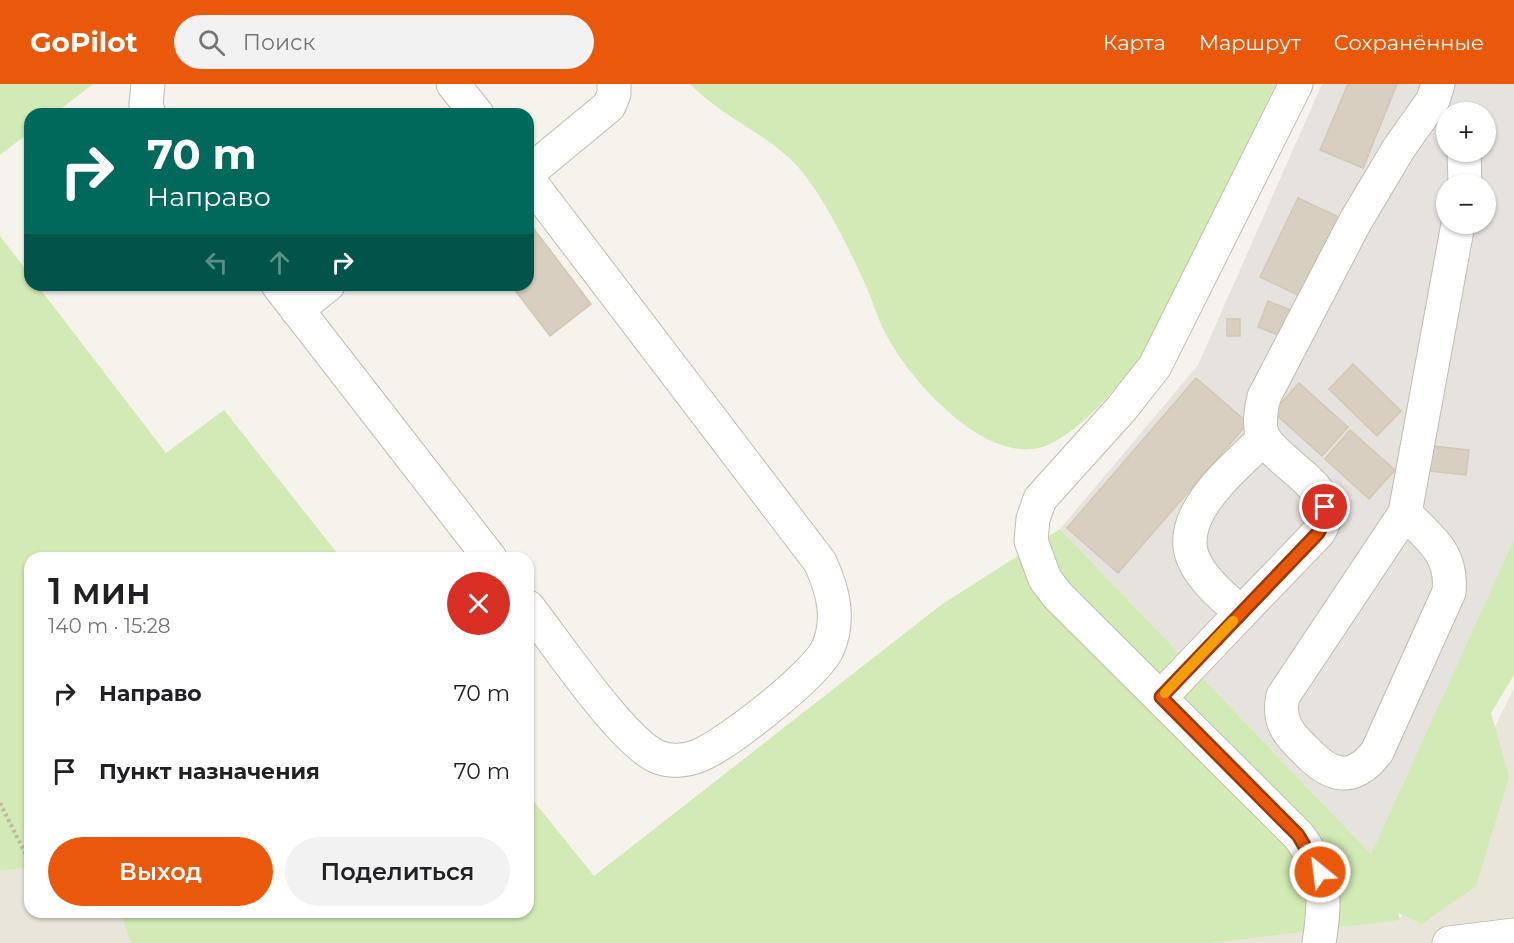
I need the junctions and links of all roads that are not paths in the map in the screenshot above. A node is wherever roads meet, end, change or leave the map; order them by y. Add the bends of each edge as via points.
1 (148, 84) edge
2 (453, 84) edge
3 (614, 84) edge
4 (1296, 84) edge
5 (1439, 100) edge
6 (147, 108) edge
7 (472, 108) edge
8 (534, 169) edge
9 (534, 187) edge
10 (1456, 234) edge
11 (308, 291) edge
12 (288, 297) edge
13 (1264, 438) junction
14 (1405, 513) junction
15 (485, 552) edge
16 (1241, 613) junction
17 (534, 615) edge
18 (1161, 697) junction
19 (1514, 935) edge
20 (1319, 943) edge
21 (1449, 943) edge

1 - 6 street
2 - 7 street
3 - 8 street via 609,106
4 - 18 street via 1155,366 1055,480 1040,499 1033,519 1031,541 1046,579 1058,596
5 - 13 street via 1368,198 1268,387 1262,406
9 - 17 street via 820,562 831,585 835,608 827,649 800,682 715,747 678,761 660,758 630,739
10 - 14 street
11 - 12 street
12 - 15 street
13 - 16 street via 1210,495 1189,532 1188,545 1197,567
13 - 16 street via 1322,497 1326,518 1318,533
14 - 14 street via 1283,696 1281,716 1289,734 1329,771 1357,769 1377,752 1449,592 1448,564 1443,553
16 - 18 street
18 - 20 street via 1311,852 1324,893
19 - 21 street

